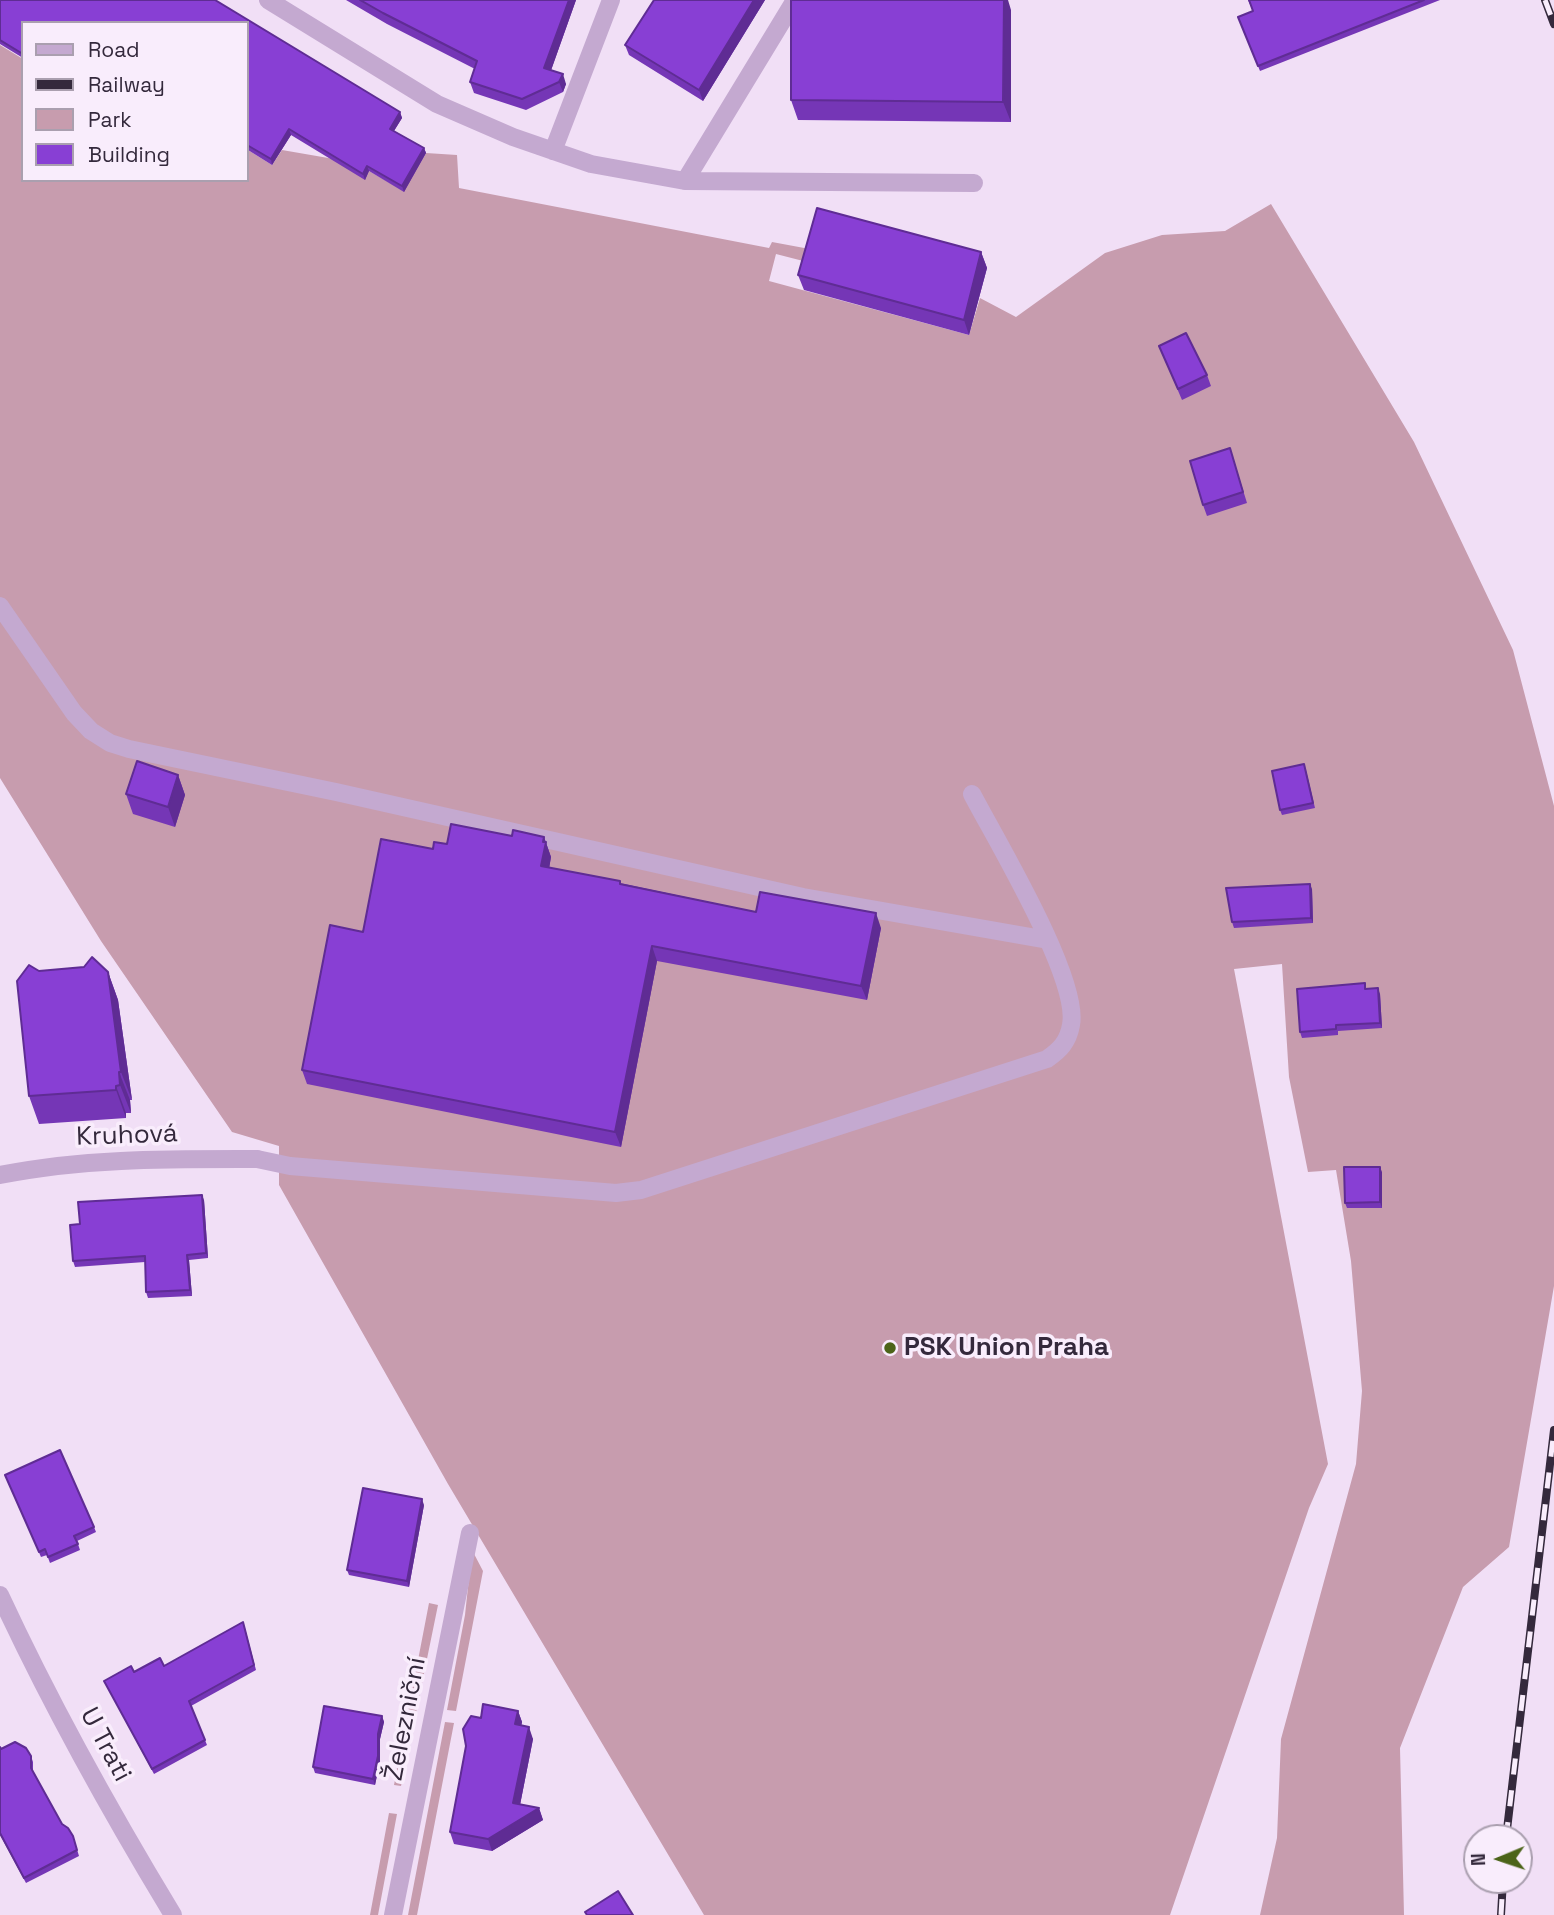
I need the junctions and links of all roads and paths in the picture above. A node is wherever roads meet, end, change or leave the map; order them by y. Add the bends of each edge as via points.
1 (268, 0) edge
2 (611, 0) edge
3 (795, 0) edge
4 (553, 151) junction
5 (685, 181) junction
6 (974, 183) dead end
7 (0, 606) edge
8 (972, 794) dead end
9 (1048, 940) junction
10 (0, 1175) edge
11 (470, 1533) dead end
12 (0, 1595) edge
13 (173, 1915) edge
14 (393, 1915) edge

1 - 4 street via 437,104
2 - 4 street
3 - 5 street
4 - 5 street via 592,164
5 - 6 street
7 - 9 street via 74,713 110,743 803,897
8 - 9 street, Kruhová
9 - 10 street, Kruhová via 1069,995 1072,1024 1064,1047 1047,1059 641,1190 603,1192 290,1166 257,1159 74,1163
11 - 14 street, Železniční
12 - 13 street, U Trati via 114,1818

